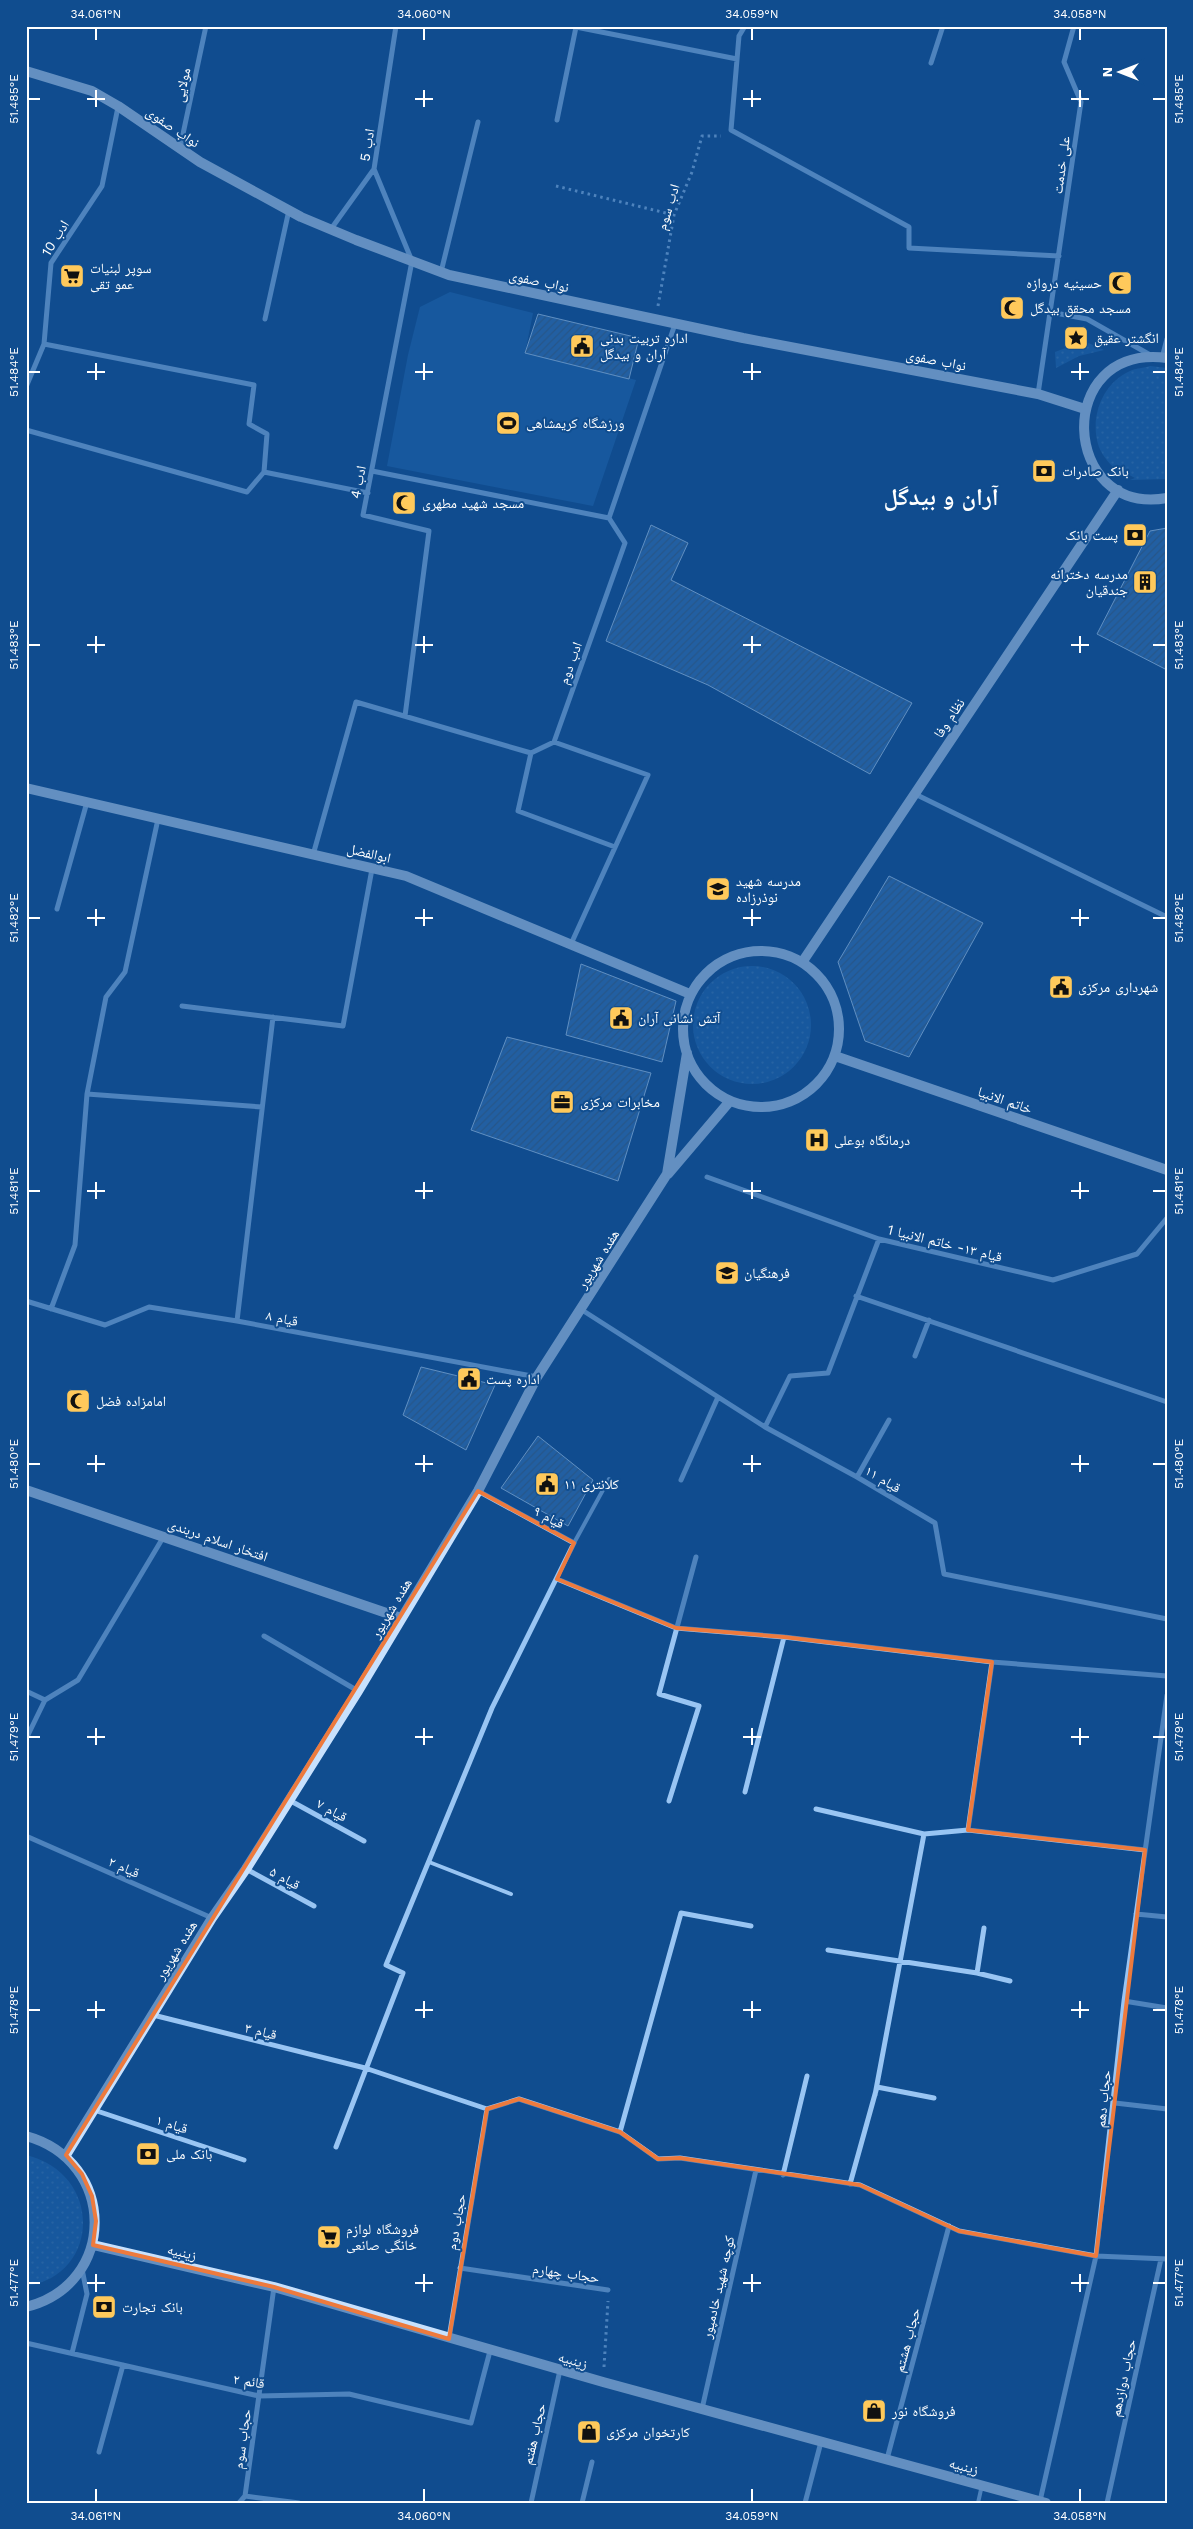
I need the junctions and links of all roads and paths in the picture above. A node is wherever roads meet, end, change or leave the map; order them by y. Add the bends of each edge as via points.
1 (206, 26) edge
2 (396, 26) edge
3 (745, 26) edge
4 (943, 26) edge
5 (1074, 26) edge
6 (737, 59) junction
7 (931, 64) dead end
8 (26, 71) edge
9 (118, 106) junction
10 (557, 120) dead end
11 (478, 122) dead end
12 (732, 130) junction
13 (180, 148) junction
14 (374, 169) junction
15 (556, 186) dead end
16 (289, 210) junction
17 (674, 215) junction
18 (331, 229) junction
19 (1058, 256) junction
20 (412, 261) junction
21 (441, 272) junction
22 (1050, 312) junction
23 (265, 319) dead end
24 (656, 320) junction
25 (675, 324) junction
26 (1167, 339) edge
27 (44, 344) junction
28 (1160, 357) edge
29 (26, 387) edge
30 (1038, 394) junction
31 (1085, 409) junction
32 (26, 430) edge
33 (372, 470) junction
34 (264, 472) junction
35 (1118, 490) junction
36 (368, 493) junction
37 (1167, 498) edge
38 (610, 518) junction
39 (405, 716) junction
40 (554, 742) junction
41 (531, 752) junction
42 (26, 788) edge
43 (915, 794) junction
44 (87, 802) junction
45 (158, 819) junction
46 (615, 847) junction
47 (313, 855) junction
48 (372, 868) junction
49 (57, 909) dead end
50 (1167, 917) edge
51 (571, 945) junction
52 (803, 961) junction
53 (690, 994) junction
54 (182, 1006) dead end
55 (273, 1017) junction
56 (687, 1053) junction
57 (835, 1056) junction
58 (87, 1094) junction
59 (730, 1102) junction
60 (262, 1108) junction
61 (1167, 1170) edge
62 (667, 1174) junction
63 (707, 1177) dead end
64 (1167, 1218) edge
65 (879, 1238) junction
66 (856, 1296) junction
67 (26, 1301) edge
68 (51, 1309) junction
69 (582, 1310) junction
70 (929, 1320) junction
71 (238, 1321) junction
72 (915, 1356) dead end
73 (537, 1377) junction
74 (718, 1397) junction
75 (1167, 1402) edge
76 (889, 1420) dead end
77 (765, 1427) junction
78 (857, 1477) junction
79 (609, 1479) dead end
80 (681, 1480) dead end
81 (478, 1491) junction
82 (27, 1492) edge
83 (164, 1536) junction
84 (574, 1543) junction
85 (696, 1556) dead end
86 (557, 1580) junction
87 (400, 1618) junction
88 (1167, 1619) edge
89 (676, 1628) junction
90 (264, 1636) dead end
91 (784, 1637) junction
92 (992, 1662) junction
93 (1167, 1676) edge
94 (26, 1691) edge
95 (358, 1691) junction
96 (1167, 1696) edge
97 (45, 1700) junction
98 (26, 1740) edge
99 (745, 1792) dead end
100 (288, 1799) junction
101 (669, 1802) dead end
102 (816, 1809) dead end
103 (968, 1830) junction
104 (924, 1834) junction
105 (26, 1836) edge
106 (364, 1841) dead end
107 (1145, 1850) junction
108 (429, 1862) junction
109 (246, 1869) junction
110 (511, 1894) dead end
111 (314, 1906) dead end
112 (1136, 1914) junction
113 (1167, 1917) edge
114 (212, 1918) junction
115 (751, 1926) dead end
116 (984, 1928) dead end
117 (828, 1950) dead end
118 (899, 1963) junction
119 (977, 1973) junction
120 (1010, 1980) dead end
121 (1124, 2001) junction
122 (1167, 2008) edge
123 (152, 2015) junction
124 (365, 2068) junction
125 (807, 2076) dead end
126 (875, 2095) junction
127 (934, 2098) dead end
128 (1115, 2103) junction
129 (1167, 2108) edge
130 (487, 2109) junction
131 (93, 2110) junction
132 (620, 2132) junction
133 (26, 2136) edge
134 (336, 2147) dead end
135 (66, 2155) junction
136 (244, 2160) dead end
137 (756, 2170) junction
138 (783, 2175) junction
139 (850, 2184) junction
140 (949, 2226) junction
141 (92, 2245) junction
142 (1096, 2256) junction
143 (1164, 2259) edge
144 (460, 2268) junction
145 (82, 2269) junction
146 (274, 2287) junction
147 (608, 2290) joint
148 (26, 2307) edge
149 (449, 2339) junction
150 (26, 2343) edge
151 (490, 2351) junction
152 (72, 2353) junction
153 (123, 2365) junction
154 (560, 2370) junction
155 (603, 2382) junction
156 (259, 2396) junction
157 (702, 2409) junction
158 (821, 2442) junction
159 (99, 2452) dead end
160 (887, 2460) junction
161 (592, 2462) dead end
162 (982, 2485) junction
163 (245, 2496) junction
164 (1043, 2502) edge
165 (239, 2503) edge
166 (300, 2503) edge
167 (531, 2503) edge
168 (582, 2503) edge
169 (805, 2503) edge
170 (978, 2503) edge
171 (1107, 2503) edge

1 - 13 street, مولایی
2 - 14 street, ادب 5
3 - 6 street via 739,36
4 - 7 street
5 - 19 street, علی خدمت via 1064,62 1082,102
6 - 10 street via 576,27
6 - 12 street
8 - 9 main road, نواب صفوی via 92,91
9 - 13 main road, نواب صفوی
9 - 27 street, ادب 10 via 102,186 51,263
11 - 21 street
12 - 17 path, ادب سوم via 728,136 702,136 692,172
12 - 19 street via 909,227 909,248
13 - 16 main road, نواب صفوی
14 - 18 street
14 - 20 street, ادب 5
15 - 17 path
16 - 18 main road, نواب صفوی
16 - 23 street
17 - 24 path, ادب سوم
18 - 20 main road, نواب صفوی
19 - 22 street, علی خدمت
20 - 21 main road, نواب صفوی
20 - 33 street, ادب 4
21 - 24 main road, نواب صفوی
22 - 28 street via 1087,319
22 - 30 street, علی خدمت
24 - 25 main road, نواب صفوی
25 - 30 main road, نواب صفوی
25 - 38 street
26 - 28 street
27 - 29 street, ادب 10
27 - 34 street via 254,385 249,424 267,434
28 - 31 main road via 1134,359 1117,366 1092,392
30 - 31 main road, نواب صفوی
31 - 35 main road via 1082,433 1088,455 1100,475
32 - 34 street via 247,492
33 - 36 street, ادب 4
33 - 38 street
34 - 36 street
35 - 37 main road via 1136,498
35 - 43 main road, نظام وفا
36 - 39 street, ادب 4 via 364,515 429,531
38 - 40 street, ادب دوم via 625,543
39 - 41 street
39 - 47 street via 356,702
40 - 41 street
40 - 46 street via 648,776
41 - 46 street via 518,811
42 - 44 main road, ابوالفضل
43 - 50 street
43 - 52 main road, نظام وفا
44 - 45 main road, ابوالفضل
44 - 49 street
45 - 47 main road, ابوالفضل
45 - 58 street via 125,972 106,997
46 - 51 street
47 - 48 main road, ابوالفضل
48 - 51 main road, ابوالفضل via 406,876
48 - 55 street via 343,1026
51 - 53 main road, ابوالفضل
52 - 53 main road via 778,952 752,950 727,958 706,973
52 - 57 main road via 823,979 836,1003 840,1030
53 - 56 main road via 683,1019
54 - 55 street
55 - 60 street
56 - 59 main road via 692,1068 708,1088
56 - 62 main road, هفده شهریور
57 - 59 main road via 822,1079 803,1096 780,1106 754,1108
57 - 61 main road, خاتم الانبیا
58 - 60 street
58 - 68 street via 75,1245
59 - 62 main road
60 - 71 street
62 - 69 main road, هفده شهریور
63 - 65 street, قیام ۱۳- خاتم الانبیا 1
64 - 65 street, قیام ۱۳- خاتم الانبیا 1 via 1137,1254 1053,1280
65 - 66 street
66 - 70 street
66 - 77 street via 828,1373 790,1376
67 - 68 street, قیام ۸
68 - 71 street, قیام ۸ via 105,1325 149,1307
69 - 73 main road, هفده شهریور
69 - 74 street, قیام ۱۱
70 - 72 street
70 - 75 street
71 - 73 street, قیام ۸
73 - 81 main road, هفده شهریور
74 - 77 street, قیام ۱۱
74 - 80 street
76 - 78 street
77 - 78 street, قیام ۱۱
78 - 88 street, قیام ۱۱ via 935,1523 944,1574
79 - 84 lane
81 - 84 street, قیام ۹
81 - 87 main road, هفده شهریور
82 - 83 main road, افتخار اسلام دربندی
83 - 87 main road, افتخار اسلام دربندی
83 - 97 street via 78,1680
84 - 86 street, قیام ۹
85 - 89 street
86 - 89 street
86 - 108 street, قیام ۹ via 492,1708
87 - 95 main road, هفده شهریور
89 - 91 street
89 - 101 street via 659,1694 699,1706
90 - 95 street
91 - 92 street
91 - 99 street
92 - 93 street
92 - 103 street
94 - 97 street
95 - 100 main road, هفده شهریور
96 - 107 street, حجاب دهم
97 - 98 street
100 - 106 street, قیام ۷
100 - 109 main road, هفده شهریور
102 - 104 street
103 - 104 street
103 - 107 street
104 - 118 street
105 - 114 street, قیام ۲
107 - 112 street, حجاب دهم
108 - 110 lane
108 - 124 street, قیام ۹ via 386,1965 403,1973
109 - 111 street, قیام ۵
109 - 114 main road, هفده شهریور
112 - 113 street
112 - 121 street, حجاب دهم
114 - 123 main road, هفده شهریور
115 - 132 street via 681,1913
116 - 119 street
117 - 118 street
118 - 119 street
118 - 126 street
119 - 120 street
121 - 122 street
121 - 128 street, حجاب دهم
123 - 124 street, قیام ۳
123 - 131 main road, هفده شهریور
124 - 130 street, قیام ۳
124 - 134 street
125 - 138 street
126 - 127 street via 877,2087
126 - 139 street
128 - 129 street
128 - 142 street, حجاب دهم
130 - 132 street via 519,2099
130 - 144 street, حجاب دوم
131 - 135 main road, هفده شهریور
131 - 136 street, قیام ۱
132 - 137 street via 658,2159 680,2158
133 - 135 main road via 43,2141
135 - 141 main road via 82,2174 92,2196 96,2221
137 - 138 street
137 - 157 street, کوچه شهید خادمپور
138 - 139 street
139 - 140 street via 860,2185
140 - 142 street via 959,2231
140 - 160 street, حجاب هشتم
141 - 145 main road
141 - 146 main road, زینبیه
142 - 143 street
142 - 164 street, حجاب دهم
143 - 171 street, حجاب دوازدهم
144 - 147 street, حجاب چهارم
144 - 149 street, حجاب دوم
145 - 148 main road via 64,2289 42,2303
145 - 152 street via 87,2294
146 - 149 main road, زینبیه
146 - 156 street, حجاب سوم
147 - 155 path, حجاب چهارم
149 - 151 main road, زینبیه
150 - 152 street, قائم ۲
151 - 154 main road, زینبیه
151 - 156 street, قائم ۲ via 471,2422 349,2394
152 - 153 street, قائم ۲
153 - 156 street, قائم ۲
153 - 159 street
154 - 155 main road, زینبیه
154 - 167 street, حجاب هفتم
155 - 157 main road, زینبیه
156 - 163 street, حجاب سوم
157 - 158 main road, زینبیه
158 - 160 main road, زینبیه
158 - 169 street
160 - 162 main road, زینبیه
161 - 168 street
162 - 164 main road, زینبیه
162 - 170 lane
163 - 165 street
163 - 166 street

